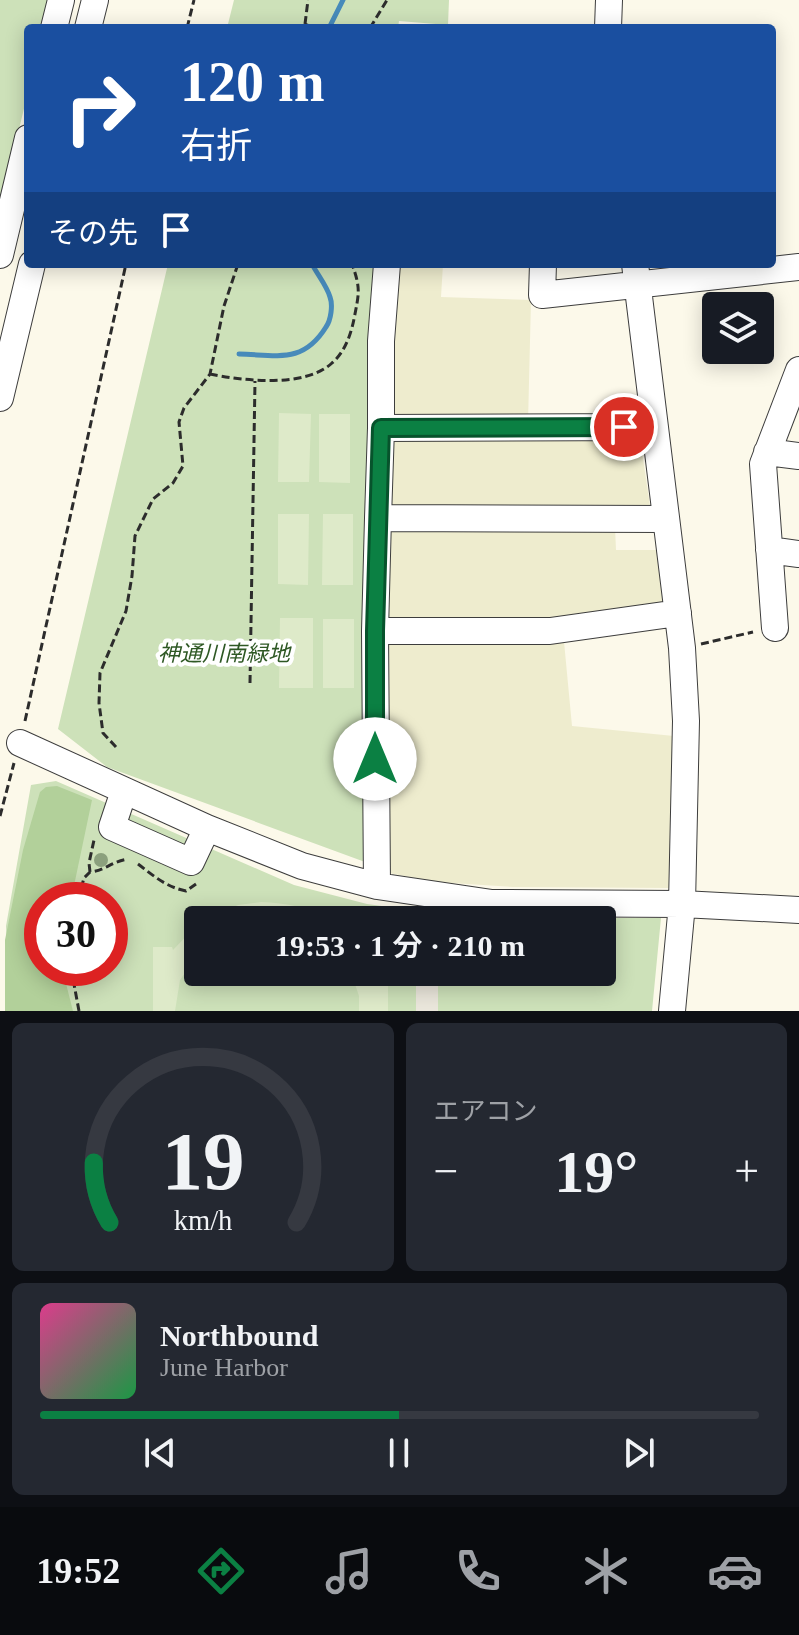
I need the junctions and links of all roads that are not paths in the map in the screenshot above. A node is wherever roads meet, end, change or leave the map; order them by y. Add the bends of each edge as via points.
1 (61, 0) edge
2 (95, 0) edge
3 (609, 0) edge
4 (55, 24) edge
5 (89, 24) edge
6 (608, 24) edge
7 (24, 155) edge
8 (0, 255) edge
9 (799, 267) edge
10 (31, 268) edge
11 (387, 268) edge
12 (543, 268) edge
13 (772, 268) edge
14 (776, 268) edge
15 (636, 273) edge
16 (799, 370) edge
17 (0, 398) edge
18 (655, 427) junction
19 (381, 428) junction
20 (767, 452) junction
21 (799, 456) edge
22 (378, 518) junction
23 (666, 519) junction
24 (769, 550) junction
25 (799, 554) edge
26 (678, 613) junction
27 (775, 628) road end
28 (375, 631) junction
29 (30, 748) road end
30 (124, 791) junction
31 (207, 828) junction
32 (377, 886) junction
33 (682, 904) junction
34 (799, 910) edge
35 (672, 1011) edge

1 - 4 street
2 - 5 street
3 - 6 street
7 - 8 street
9 - 14 street
10 - 17 street
11 - 19 street
12 - 15 street via 542,295
13 - 15 street
15 - 18 street
16 - 20 street
18 - 19 street
18 - 23 street
19 - 22 street
20 - 21 street
20 - 24 street via 763,464
22 - 23 street
22 - 28 street
23 - 26 street
24 - 25 street
24 - 27 street
26 - 28 street via 550,631
26 - 33 street via 686,721
28 - 32 street
29 - 30 street
30 - 31 street
30 - 31 street via 112,827 191,862
31 - 32 street via 302,866
32 - 33 street via 492,903
33 - 34 street
33 - 35 street

